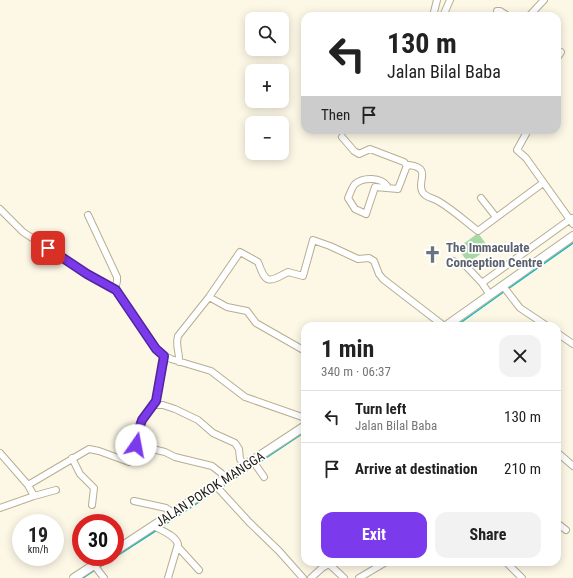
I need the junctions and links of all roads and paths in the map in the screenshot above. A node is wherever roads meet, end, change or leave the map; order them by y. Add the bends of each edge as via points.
1 (437, 0) edge
2 (450, 0) edge
3 (544, 0) edge
4 (497, 11) dead end
5 (434, 12) edge
6 (445, 12) edge
7 (502, 12) edge
8 (533, 12) edge
9 (526, 134) edge
10 (342, 137) dead end
11 (407, 166) junction
12 (544, 183) junction
13 (387, 187) junction
14 (481, 198) dead end
15 (0, 209) edge
16 (88, 215) dead end
17 (496, 218) junction
18 (572, 220) edge
19 (573, 236) edge
20 (453, 261) dead end
21 (482, 283) junction
22 (506, 289) junction
23 (116, 290) junction
24 (490, 295) junction
25 (209, 297) junction
26 (440, 322) edge
27 (451, 322) edge
28 (541, 322) edge
29 (561, 336) edge
30 (573, 344) edge
31 (301, 350) edge
32 (164, 356) junction
33 (179, 362) junction
34 (155, 404) junction
35 (301, 417) edge
36 (301, 429) edge
37 (136, 445) junction
38 (0, 453) edge
39 (561, 456) edge
40 (72, 458) junction
41 (255, 463) junction
42 (245, 466) junction
43 (573, 466) edge
44 (264, 476) dead end
45 (226, 479) junction
46 (28, 485) junction
47 (218, 488) junction
48 (56, 490) dead end
49 (34, 496) junction
50 (134, 501) dead end
51 (92, 505) dead end
52 (0, 508) edge
53 (173, 513) junction
54 (561, 526) edge
55 (157, 527) junction
56 (566, 530) dead end
57 (124, 546) edge
58 (178, 547) junction
59 (95, 566) joint
60 (326, 566) edge
61 (331, 566) edge
62 (379, 566) edge
63 (510, 566) edge
64 (199, 570) dead end
65 (102, 576) edge
66 (75, 578) edge
67 (168, 578) edge
68 (303, 578) edge
69 (311, 578) edge
70 (344, 578) edge
71 (359, 578) edge
72 (522, 578) edge

1 - 5 street
2 - 6 street
3 - 8 street
4 - 7 street
9 - 12 street via 517,150
10 - 11 street via 359,154 370,149 404,162
11 - 13 street via 398,189
11 - 17 street via 413,166 421,171 421,188 425,195 438,201 478,231
12 - 17 street
12 - 18 street
13 - 13 street via 375,187 366,214 355,209 348,198 354,185 366,179 385,182
14 - 17 street
15 - 23 street via 23,232
16 - 23 street via 116,277
18 - 21 street
19 - 22 main road
20 - 21 street via 466,266
21 - 24 street
22 - 24 main road
22 - 28 street via 520,308
23 - 32 street via 156,349
24 - 27 main road
25 - 26 street via 240,252 258,262 266,279 274,280 288,272 303,276 313,240 358,259 369,258 374,261 383,279
25 - 31 street via 227,307 247,311 256,323
25 - 33 street via 178,336 176,343
29 - 30 street
32 - 33 street
32 - 34 street
33 - 35 street via 211,371 245,398
34 - 37 street via 142,420
34 - 42 street via 174,408 198,420 212,433 235,443
36 - 41 main road, JALAN POKOK MANGGA
37 - 40 street via 129,462 92,449 84,450
37 - 45 street via 212,466
38 - 46 street
39 - 43 street
40 - 46 street
40 - 51 street via 80,474 94,488
41 - 42 main road, JALAN POKOK MANGGA
41 - 44 street
42 - 45 main road, JALAN POKOK MANGGA
45 - 47 main road, JALAN POKOK MANGGA
46 - 49 street
47 - 53 main road, JALAN POKOK MANGGA
47 - 68 street
48 - 49 street
49 - 52 street
50 - 53 street via 166,508
53 - 55 main road, JALAN POKOK MANGGA
54 - 56 street
55 - 57 main road, JALAN POKOK MANGGA
55 - 58 street via 177,540
58 - 64 street
58 - 67 street
59 - 65 street
59 - 66 main road
60 - 69 street
61 - 70 street
62 - 71 street
63 - 72 street

